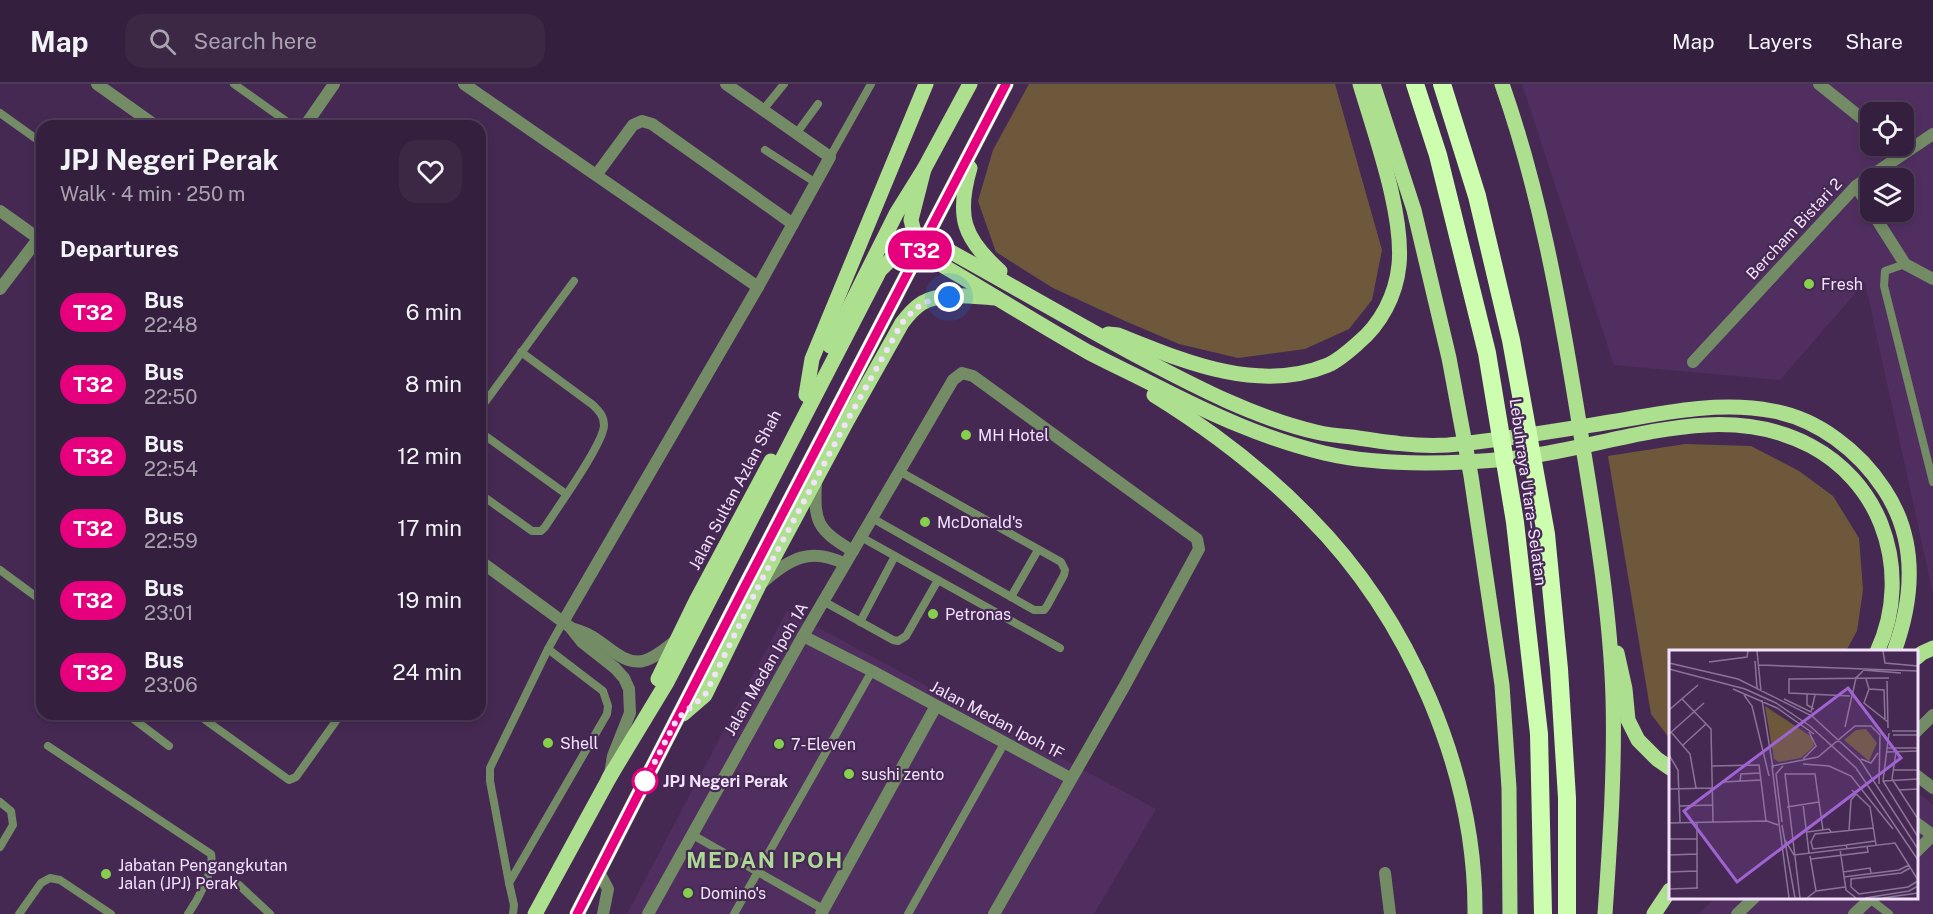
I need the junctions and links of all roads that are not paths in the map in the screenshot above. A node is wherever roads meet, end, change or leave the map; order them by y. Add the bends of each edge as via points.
1 (97, 84) edge
2 (234, 84) edge
3 (334, 84) edge
4 (464, 84) edge
5 (784, 84) edge
6 (871, 84) edge
7 (926, 84) edge
8 (969, 84) edge
9 (1006, 84) edge
10 (1360, 84) edge
11 (1373, 84) edge
12 (1415, 84) edge
13 (1442, 84) edge
14 (1502, 84) edge
15 (1819, 84) edge
16 (730, 85) edge
17 (818, 104) dead end
18 (763, 110) junction
19 (0, 113) edge
20 (1860, 117) edge
21 (148, 120) edge
22 (285, 120) edge
23 (309, 120) edge
24 (796, 134) junction
25 (1933, 134) edge
26 (979, 136) junction
27 (36, 139) edge
28 (1914, 143) edge
29 (765, 150) dead end
30 (1892, 156) edge
31 (830, 157) junction
32 (924, 169) junction
33 (597, 174) junction
34 (816, 183) junction
35 (1856, 186) junction
36 (1860, 192) edge
37 (0, 211) edge
38 (1879, 222) edge
39 (793, 224) junction
40 (36, 237) edge
41 (920, 244) junction
42 (36, 245) edge
43 (887, 263) junction
44 (1905, 264) junction
45 (906, 275) junction
46 (1933, 279) edge
47 (574, 281) dead end
48 (758, 287) junction
49 (0, 289) edge
50 (1020, 289) junction
51 (1000, 298) junction
52 (1096, 334) junction
53 (521, 352) junction
54 (1089, 352) junction
55 (1693, 362) dead end
56 (806, 395) junction
57 (486, 401) edge
58 (486, 436) edge
59 (1931, 463) edge
60 (899, 471) junction
61 (816, 479) junction
62 (1933, 482) edge
63 (566, 494) junction
64 (486, 498) edge
65 (872, 518) junction
66 (861, 537) junction
67 (1038, 550) junction
68 (852, 551) junction
69 (895, 556) junction
70 (845, 564) junction
71 (486, 565) edge
72 (0, 570) edge
73 (938, 580) junction
74 (759, 585) junction
75 (36, 597) edge
76 (1011, 597) junction
77 (823, 601) junction
78 (860, 621) junction
79 (1608, 624) junction
80 (567, 625) junction
81 (803, 636) junction
82 (675, 641) junction
83 (1060, 648) dead end
84 (1933, 648) edge
85 (548, 649) junction
86 (1877, 650) edge
87 (1894, 650) edge
88 (1918, 657) edge
89 (872, 671) junction
90 (936, 706) junction
91 (1933, 715) edge
92 (677, 719) junction
93 (135, 720) edge
94 (205, 720) edge
95 (337, 720) edge
96 (1918, 731) edge
97 (1005, 742) junction
98 (48, 746) dead end
99 (169, 746) dead end
100 (1669, 767) edge
101 (1918, 777) edge
102 (609, 778) junction
103 (1070, 778) junction
104 (1933, 788) edge
105 (0, 802) edge
106 (1918, 825) edge
107 (691, 834) junction
108 (1933, 835) edge
109 (0, 847) edge
110 (1918, 851) edge
111 (600, 872) junction
112 (758, 872) junction
113 (1385, 873) dead end
114 (509, 883) junction
115 (239, 885) dead end
116 (1669, 893) edge
117 (1752, 899) edge
118 (1869, 899) edge
119 (1871, 899) edge
120 (822, 911) edge
121 (19, 914) edge
122 (111, 914) edge
123 (188, 914) edge
124 (270, 914) edge
125 (513, 914) edge
126 (535, 914) edge
127 (577, 914) edge
128 (603, 914) edge
129 (648, 914) edge
130 (734, 914) edge
131 (908, 914) edge
132 (994, 914) edge
133 (1390, 914) edge
134 (1475, 914) edge
135 (1510, 914) edge
136 (1543, 914) edge
137 (1567, 914) edge
138 (1605, 914) edge
139 (1654, 914) edge
140 (1737, 914) edge
141 (1854, 914) edge
142 (1889, 914) edge

1 - 21 street
2 - 22 lane
3 - 23 street
4 - 33 street
5 - 18 lane
6 - 31 lane
7 - 56 main road via 812,359
8 - 32 main road, Jalan Sultan Azlan Shah
9 - 26 main road
10 - 52 main road via 1391,198 1399,264 1396,283 1379,322 1363,339 1330,364 1286,375 1263,375 1207,369 1118,334
11 - 135 main road via 1414,210 1449,357 1471,476 1502,685 1509,788
12 - 136 highway, Lebuhraya Utara–Selatan via 1438,155 1487,353 1515,522 1539,734
13 - 137 highway, Lebuhraya Utara–Selatan via 1477,196 1503,307 1546,534 1567,798
14 - 79 main road via 1533,188 1562,313
15 - 20 street
16 - 18 street
17 - 24 lane
18 - 24 street
19 - 27 lane
24 - 31 street
25 - 28 street, Bercham Bistari 2
26 - 41 main road
26 - 50 main road via 965,184 965,228 980,254
29 - 34 lane
30 - 35 street, Bercham Bistari 2
31 - 34 street
32 - 41 main road via 911,220
32 - 56 main road, Jalan Sultan Azlan Shah via 879,246
33 - 39 street via 633,125 642,121
33 - 48 street
34 - 39 street
35 - 36 street
35 - 55 street, Bercham Bistari 2
37 - 40 street
38 - 44 street
39 - 48 street
41 - 43 main road via 904,247
41 - 45 main road
41 - 50 main road
41 - 51 main road
42 - 49 street
43 - 45 main road via 900,266
43 - 102 main road via 667,682
44 - 46 street
44 - 59 lane via 1886,271 1884,286
45 - 92 main road
47 - 53 lane
48 - 80 street
50 - 52 main road
51 - 54 main road
51 - 61 main road via 937,298 914,309 902,323
52 - 87 main road via 1229,402 1316,432 1391,444 1445,445 1717,407 1774,411 1814,424 1874,473 1891,498 1902,525 1910,564 1909,593 1905,621
53 - 57 lane
53 - 63 lane via 601,412 603,432
54 - 86 main road via 1257,434 1327,453 1390,462 1509,459 1721,423 1764,427 1796,437 1831,456 1854,480 1874,506 1887,538 1892,568 1891,602
54 - 134 main road via 1104,367 1191,419 1271,481 1340,552 1376,601 1434,706 1454,768 1471,840
56 - 82 main road, Jalan Sultan Azlan Shah
58 - 63 lane
59 - 62 lane
60 - 65 street, Jalan Medan Ipoh 1A
60 - 67 lane
60 - 103 street, Jalan Medan Ipoh 1A via 953,380 962,373 968,374 1197,539 1199,549 1194,559
61 - 68 street via 818,520 830,537
61 - 74 main road
63 - 64 lane via 545,527 536,532
65 - 66 street, Jalan Medan Ipoh 1A
65 - 76 lane
66 - 68 street, Jalan Medan Ipoh 1A
66 - 69 lane
67 - 76 lane
67 - 76 lane via 1061,562 1065,570 1047,606 1034,610
68 - 70 street, Jalan Medan Ipoh 1A
69 - 73 lane
69 - 78 lane
70 - 74 street via 831,557 810,555 787,563
70 - 77 street, Jalan Medan Ipoh 1A
71 - 80 street
72 - 75 lane
73 - 78 lane via 902,640 893,640
73 - 83 lane
74 - 92 main road via 705,695
77 - 78 lane
77 - 81 street, Jalan Medan Ipoh 1A
79 - 100 main road via 1618,654 1629,720 1638,741
79 - 138 main road via 1613,783
80 - 82 street via 632,661 651,658
80 - 85 lane
80 - 102 street via 615,668 629,688 630,713
81 - 89 street, Jalan Medan Ipoh 1F
81 - 107 street, Jalan Medan Ipoh 1A
82 - 102 main road, Jalan Sultan Azlan Shah
84 - 88 main road
85 - 114 lane via 489,772
85 - 114 lane via 603,691 607,714
89 - 90 street, Jalan Medan Ipoh 1F
89 - 112 lane
90 - 97 street, Jalan Medan Ipoh 1F
90 - 120 street
91 - 96 street
92 - 111 main road
93 - 99 lane
94 - 95 lane via 289,780 296,777
97 - 103 street, Jalan Medan Ipoh 1F
97 - 131 lane
98 - 123 lane via 211,854 200,896
101 - 104 street
102 - 126 main road, Jalan Sultan Azlan Shah
103 - 132 street, Jalan Medan Ipoh 1F
105 - 109 lane via 13,818
106 - 108 street
107 - 112 lane
107 - 129 street, Jalan Medan Ipoh 1A
108 - 110 street
111 - 127 main road
111 - 128 street via 608,889
112 - 120 lane
112 - 130 lane
113 - 133 street
114 - 125 lane
115 - 124 lane
116 - 139 main road
117 - 140 street
118 - 141 street
119 - 142 lane
121 - 122 lane via 41,883 50,878 60,880

